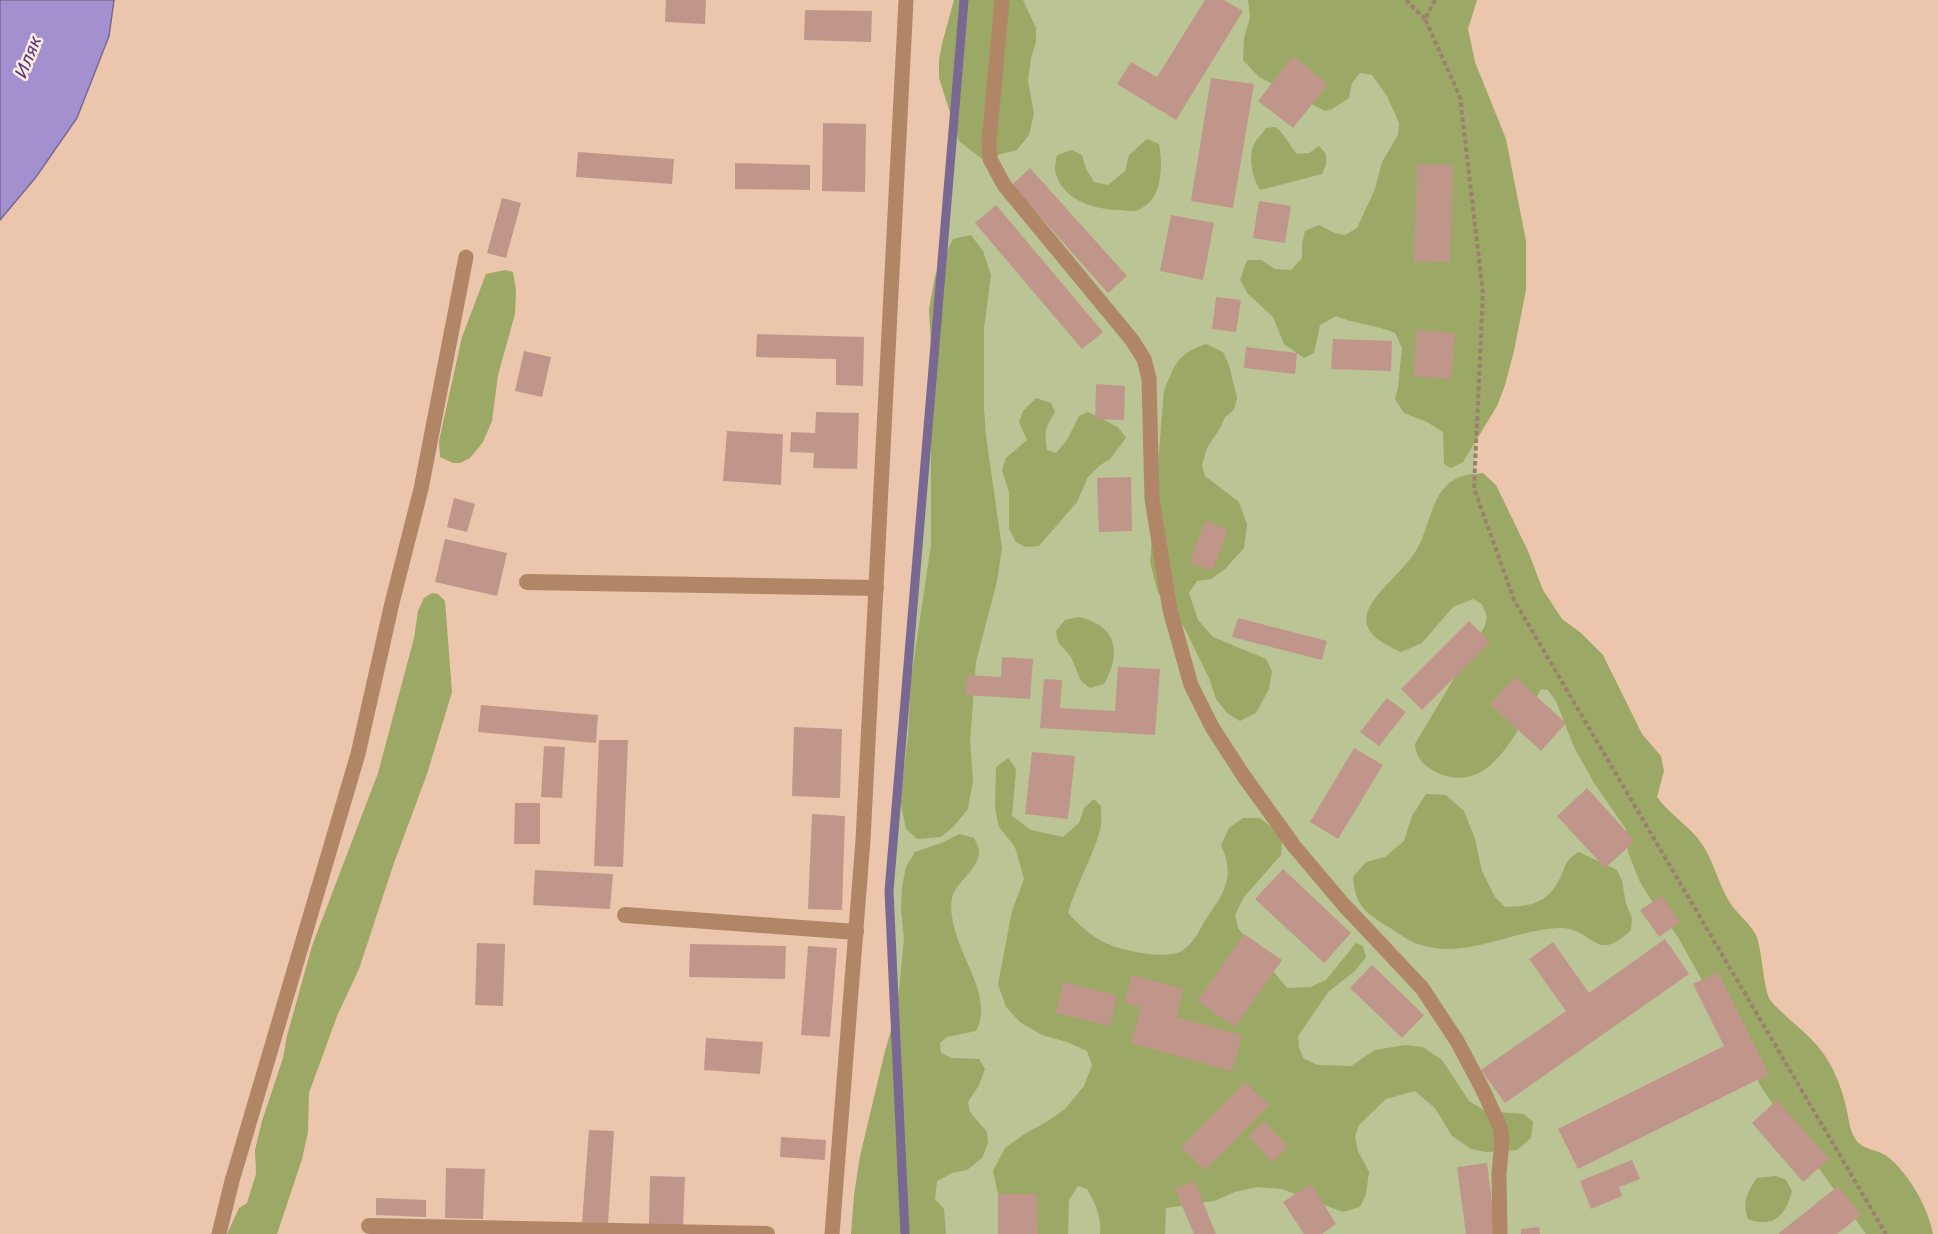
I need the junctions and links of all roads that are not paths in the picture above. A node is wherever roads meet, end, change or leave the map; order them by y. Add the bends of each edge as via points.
1 (906, 0) edge
2 (1002, 0) edge
3 (466, 257) dead end
4 (527, 582) dead end
5 (876, 588) junction
6 (625, 915) dead end
7 (856, 932) junction
8 (369, 1226) dead end
9 (219, 1234) edge
10 (767, 1234) edge
11 (832, 1234) edge
12 (1500, 1234) edge

1 - 5 lane
2 - 12 lane via 990,159 1004,185 1144,358 1149,378 1152,499 1170,610 1191,685 1242,775 1294,846 1422,988 1457,1041 1500,1127
3 - 9 lane via 421,489 358,754
4 - 5 street
5 - 7 lane
6 - 7 street
7 - 11 lane
8 - 10 street

